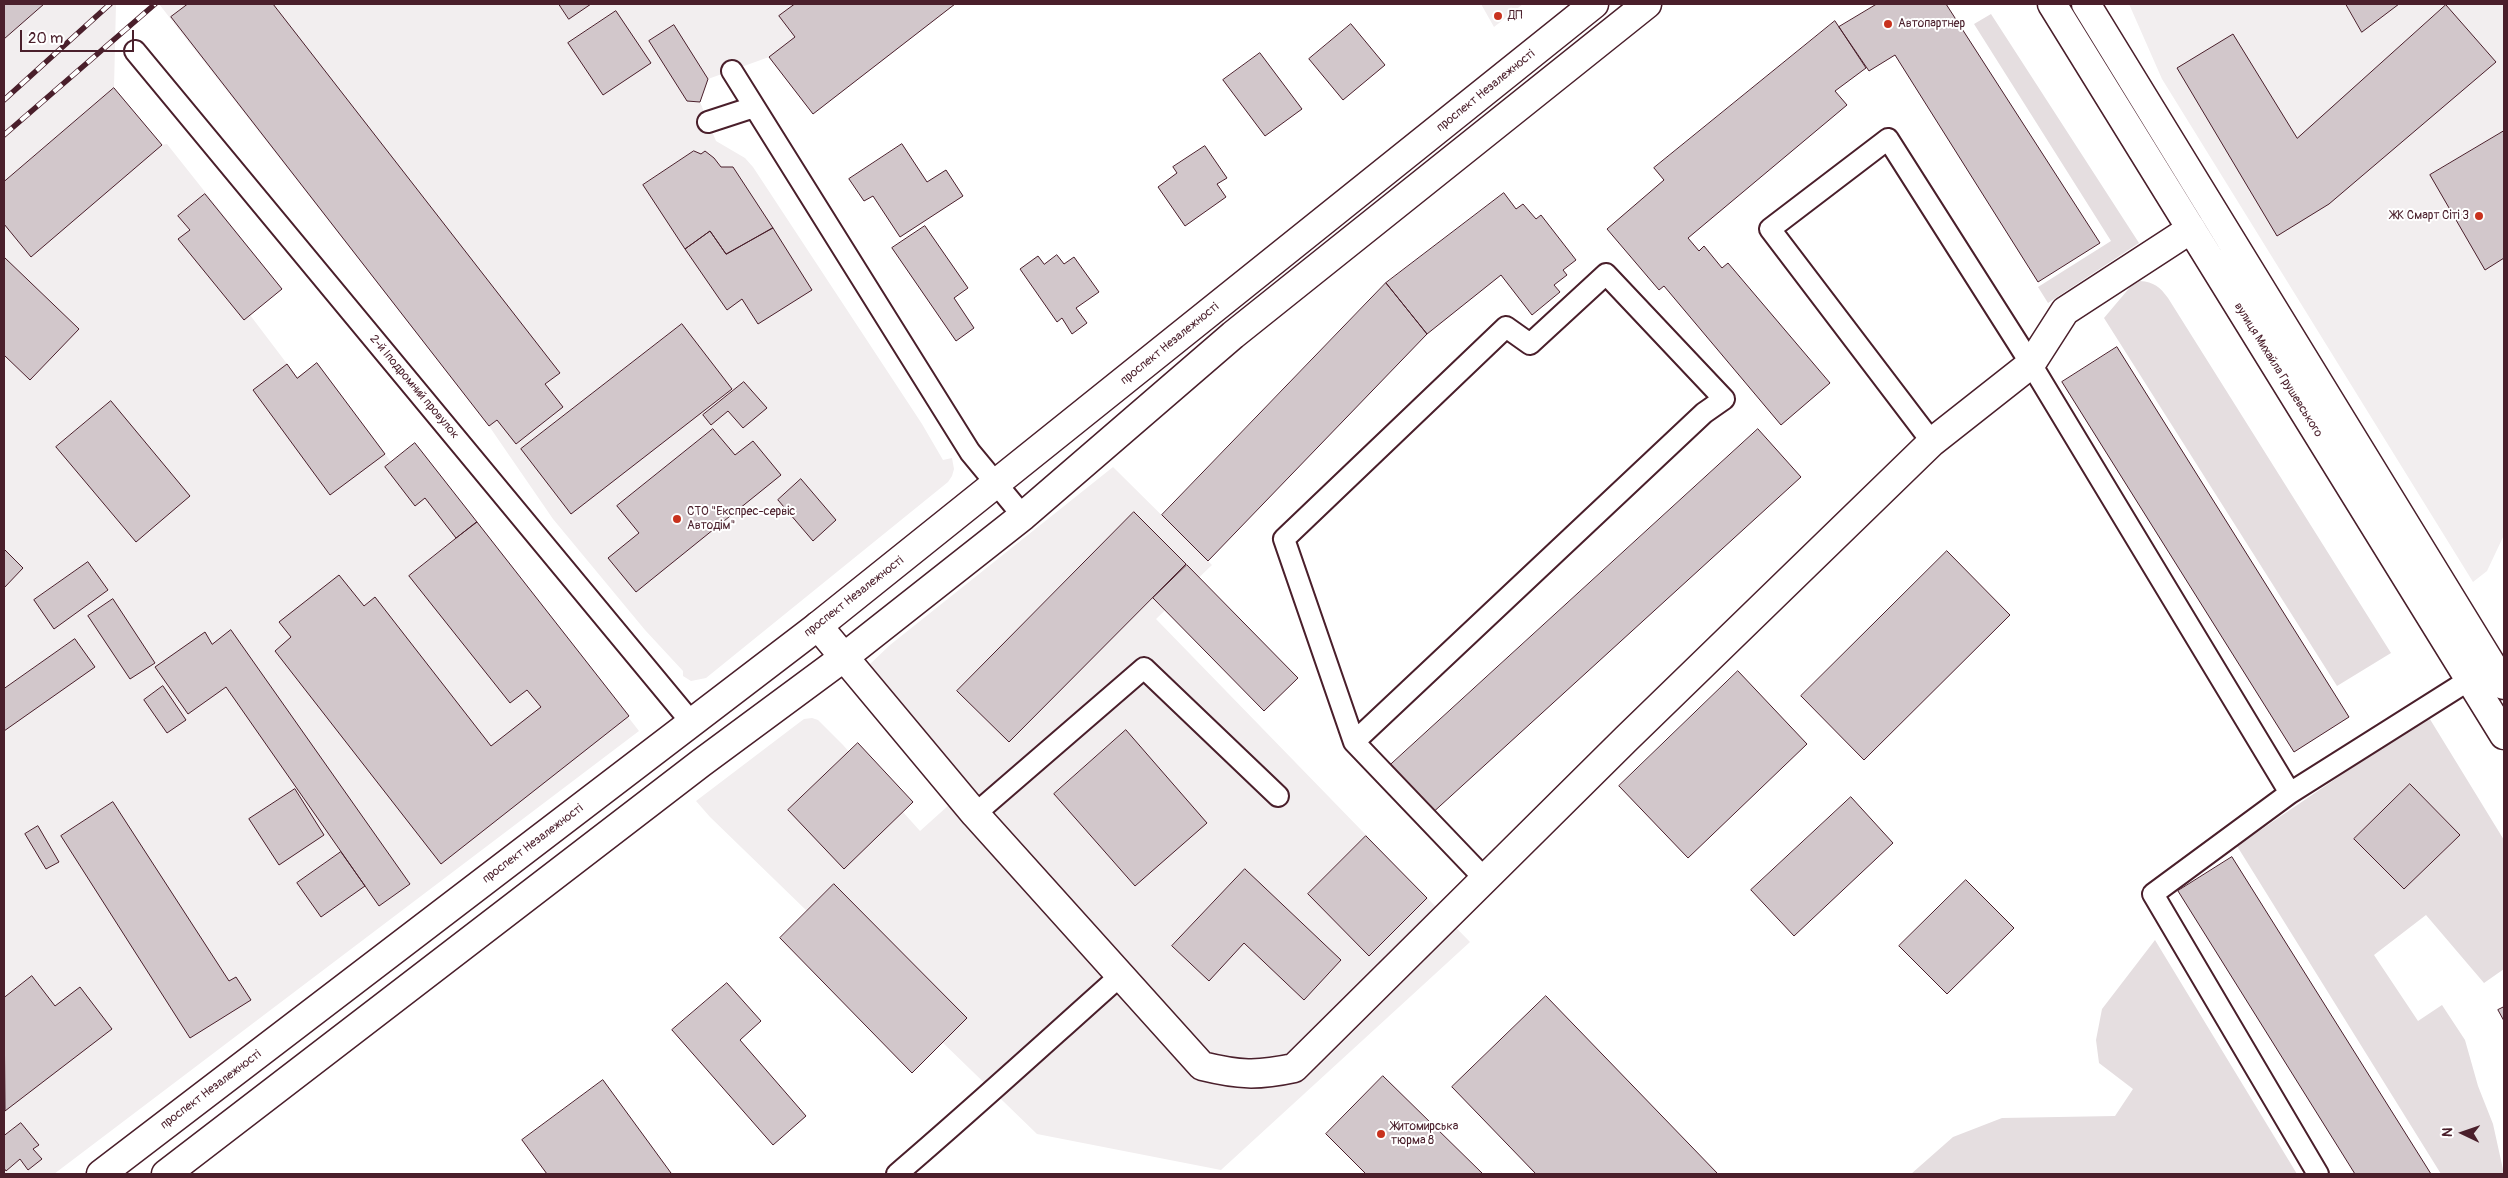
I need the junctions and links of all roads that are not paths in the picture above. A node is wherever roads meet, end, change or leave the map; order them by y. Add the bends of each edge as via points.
1 (1594, 4) edge
2 (1647, 4) edge
3 (2052, 4) edge
4 (2086, 4) edge
5 (135, 51) dead end
6 (732, 71) dead end
7 (754, 107) junction
8 (708, 122) dead end
9 (2191, 229) junction
10 (2031, 364) junction
11 (1932, 442) junction
12 (996, 484) junction
13 (1023, 516) junction
14 (818, 626) junction
15 (843, 658) junction
16 (2469, 680) junction
17 (2504, 685) edge
18 (692, 723) junction
19 (2504, 735) edge
20 (1354, 742) junction
21 (2290, 794) junction
22 (1278, 796) dead end
23 (975, 814) junction
24 (1485, 879) junction
25 (1120, 976) junction
26 (101, 1174) edge
27 (166, 1174) edge
28 (898, 1174) edge
29 (2318, 1174) edge

1 - 12 main road, проспект Незалежності
2 - 13 main road via 1233,335
3 - 9 main road, вулиця Михайла Грушевського
4 - 17 main road
5 - 18 lane, 2-й Іподромний провулок
6 - 7 lane
7 - 8 lane
7 - 12 lane via 970,452
9 - 10 main road via 2065,311
9 - 16 main road, вулиця Михайла Грушевського
10 - 11 main road
10 - 11 lane via 1888,139 1770,229
10 - 21 lane
11 - 24 main road
12 - 13 lane
12 - 14 main road, проспект Незалежності
13 - 15 main road
14 - 15 main road
14 - 18 main road, проспект Незалежності
15 - 23 main road
15 - 27 main road via 701,763
16 - 19 main road, вулиця Михайла Грушевського
16 - 21 lane
18 - 26 main road, проспект Незалежності
20 - 20 lane via 1284,539 1506,327 1530,344 1606,274 1724,399 1704,413
20 - 24 lane
21 - 29 lane via 2153,894
22 - 23 lane via 1144,668
23 - 25 main road
24 - 25 main road via 1294,1068 1263,1074 1233,1074 1202,1066
25 - 28 lane

